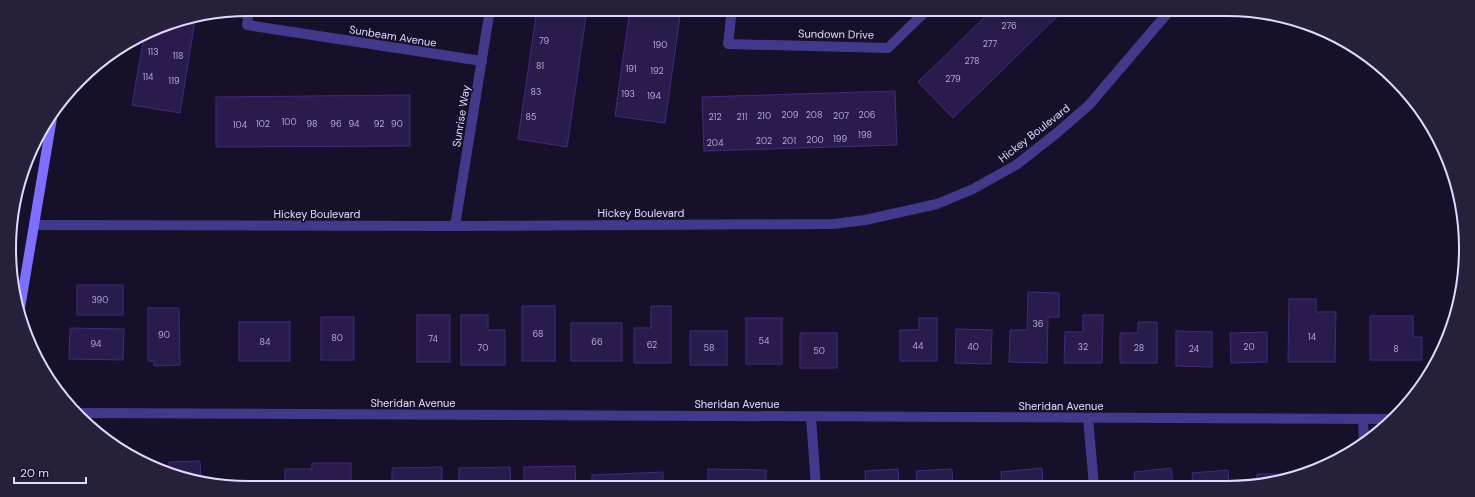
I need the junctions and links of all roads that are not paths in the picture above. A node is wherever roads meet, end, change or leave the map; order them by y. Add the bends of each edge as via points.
1 (248, 16) edge
2 (489, 16) edge
3 (731, 16) edge
4 (921, 16) edge
5 (1165, 16) edge
6 (482, 61) junction
7 (51, 126) edge
8 (34, 225) junction
9 (455, 226) junction
10 (21, 299) edge
11 (84, 413) edge
12 (810, 417) junction
13 (1088, 418) junction
14 (1363, 419) junction
15 (1384, 419) edge
16 (1364, 436) edge
17 (815, 481) edge
18 (1094, 481) edge

1 - 6 street, Sunbeam Avenue via 247,25
2 - 6 street, Sunrise Way
3 - 4 street, Sundown Drive via 728,44 888,48
5 - 9 street, Hickey Boulevard via 1089,105 1058,132 1016,165 973,189 937,204 866,220 833,224
6 - 9 street, Sunrise Way
7 - 8 main road
8 - 9 street, Hickey Boulevard
8 - 10 main road
11 - 12 street, Sheridan Avenue
12 - 13 street, Sheridan Avenue
12 - 17 street
13 - 14 street, Sheridan Avenue
13 - 18 street
14 - 15 street, Sheridan Avenue
14 - 16 street

